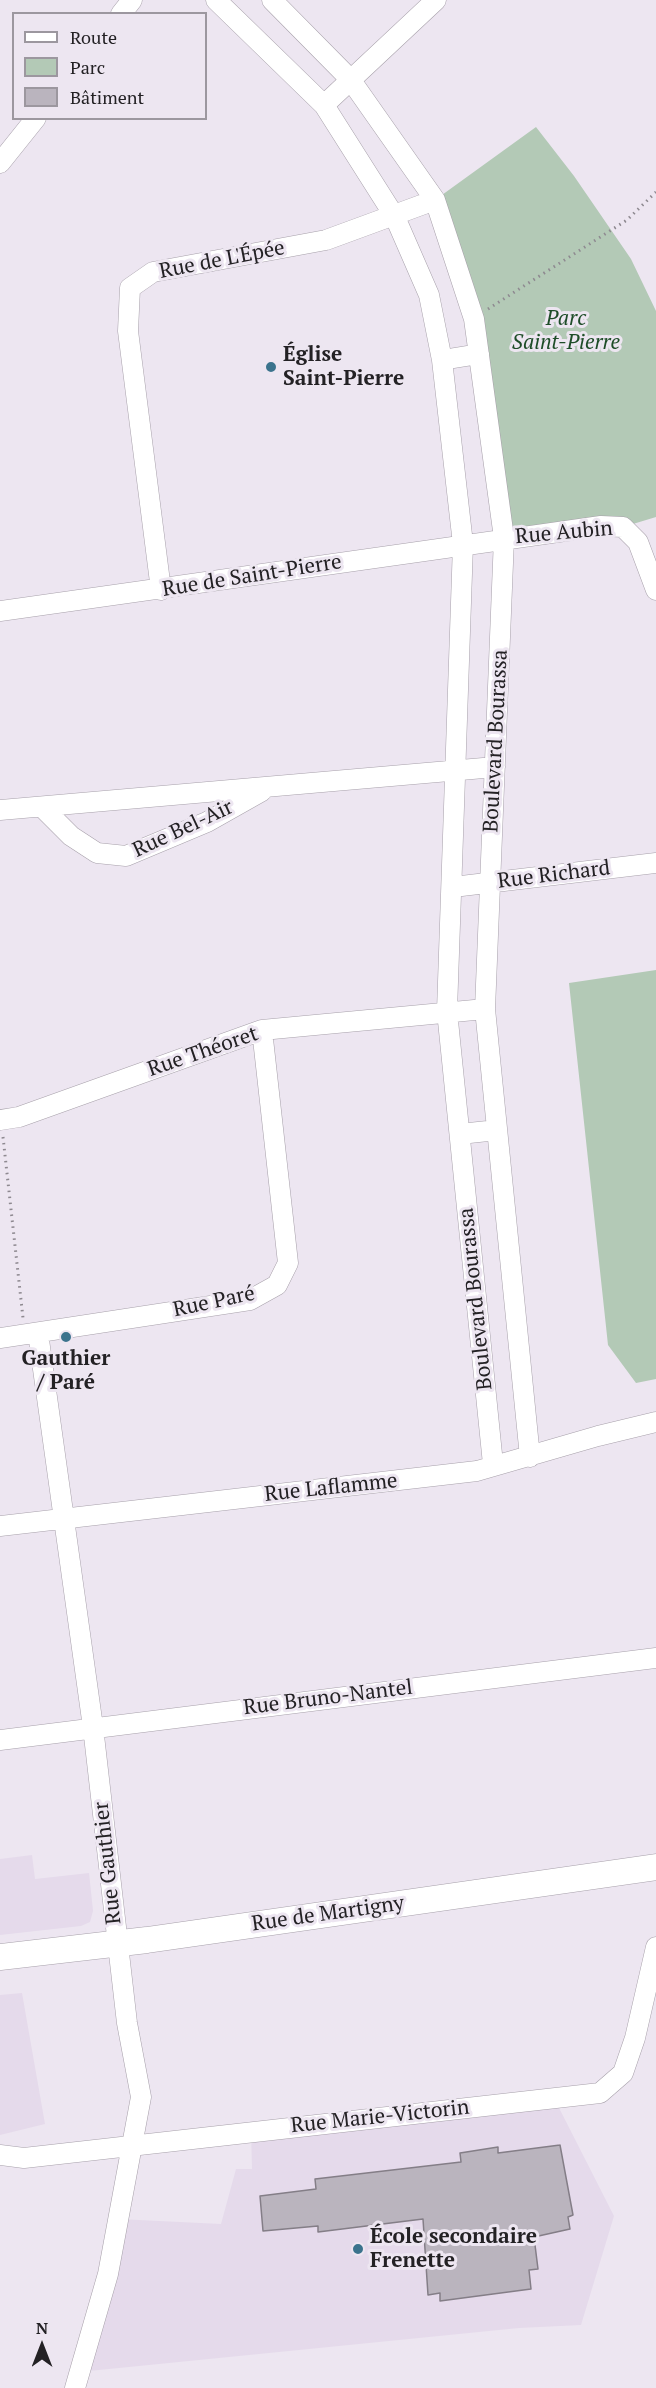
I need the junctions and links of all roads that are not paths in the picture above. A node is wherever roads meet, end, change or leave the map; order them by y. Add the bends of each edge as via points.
1 (132, 0) edge
2 (216, 0) edge
3 (272, 0) edge
4 (436, 0) edge
5 (123, 12) edge
6 (350, 79) junction
7 (324, 105) junction
8 (34, 120) edge
9 (0, 163) edge
10 (435, 200) junction
11 (394, 217) junction
12 (479, 354) junction
13 (442, 360) junction
14 (504, 538) junction
15 (463, 544) junction
16 (160, 590) junction
17 (656, 590) edge
18 (0, 610) edge
19 (495, 767) junction
20 (457, 771) junction
21 (267, 788) junction
22 (42, 807) junction
23 (0, 810) edge
24 (656, 863) edge
25 (489, 883) junction
26 (453, 887) junction
27 (485, 1010) junction
28 (448, 1013) junction
29 (262, 1030) junction
30 (1, 1120) edge
31 (497, 1130) junction
32 (460, 1134) junction
33 (31, 1334) junction
34 (0, 1338) edge
35 (656, 1422) edge
36 (530, 1457) junction
37 (493, 1464) junction
38 (64, 1517) junction
39 (0, 1526) edge
40 (656, 1658) edge
41 (93, 1727) junction
42 (0, 1740) edge
43 (656, 1867) edge
44 (117, 1944) junction
45 (656, 1947) edge
46 (0, 1957) edge
47 (132, 2144) junction
48 (0, 2155) edge
49 (75, 2388) edge

1 - 5 street
2 - 7 street, Boulevard Bourassa
3 - 6 street, Boulevard Bourassa
4 - 6 street
6 - 7 street
6 - 10 street, Boulevard Bourassa
7 - 11 street, Boulevard Bourassa
8 - 9 street
10 - 11 street, Rue de L'Épée
10 - 12 street, Boulevard Bourassa via 474,319
11 - 13 street, Boulevard Bourassa via 429,295
11 - 16 street, Rue de L'Épée via 326,240 153,272 130,288 128,332
12 - 13 street
12 - 14 street, Boulevard Bourassa
13 - 15 street, Boulevard Bourassa
14 - 15 street, Rue de Saint-Pierre
14 - 17 street, Rue Aubin via 600,526 622,527 638,542
14 - 19 street, Boulevard Bourassa
15 - 16 street, Rue de Saint-Pierre
15 - 20 street, Boulevard Bourassa
16 - 18 street, Rue de Saint-Pierre
19 - 20 street, Rue Bel-Air
19 - 25 street, Boulevard Bourassa
20 - 21 street, Rue Bel-Air
20 - 26 street, Boulevard Bourassa
21 - 22 street, Rue Bel-Air
21 - 22 street, Rue Bel-Air via 207,822 126,856 97,853 70,836
22 - 23 street, Rue Bel-Air
24 - 25 street, Rue Richard
25 - 26 street, Rue Richard
25 - 27 street, Boulevard Bourassa
26 - 28 street, Boulevard Bourassa
27 - 28 street, Rue Théoret
27 - 31 street, Boulevard Bourassa
28 - 29 street, Rue Théoret
28 - 32 street, Boulevard Bourassa
29 - 30 street, Rue Théoret via 20,1117
29 - 33 street, Rue Paré via 288,1263 277,1285 250,1300
31 - 32 street
31 - 36 street, Boulevard Bourassa
32 - 37 street, Boulevard Bourassa
33 - 34 street, Rue Paré
33 - 38 street, Rue Gauthier
35 - 36 street, Rue Laflamme
36 - 37 street, Rue Laflamme
37 - 38 street, Rue Laflamme via 477,1471
38 - 39 street, Rue Laflamme
38 - 41 street, Rue Gauthier
40 - 41 street, Rue Bruno-Nantel
41 - 42 street, Rue Bruno-Nantel
41 - 44 street, Rue Gauthier
43 - 44 main road, Rue de Martigny
44 - 46 main road, Rue de Martigny
44 - 47 street, Rue Gauthier via 141,2097
45 - 47 street, Rue Marie-Victorin via 623,2073 600,2093
47 - 48 street, Rue Marie-Victorin via 24,2158
47 - 49 street, Rue Gauthier via 108,2274

